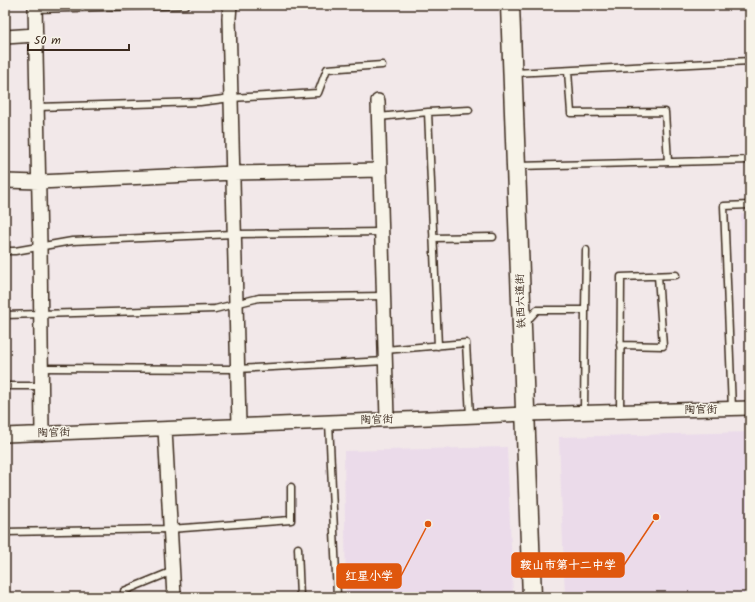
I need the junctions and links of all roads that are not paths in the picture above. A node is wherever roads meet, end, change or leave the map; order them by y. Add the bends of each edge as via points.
1 (186, 5) edge
2 (230, 5) edge
3 (510, 5) edge
4 (35, 7) edge
5 (36, 35) junction
6 (5, 36) edge
7 (750, 61) edge
8 (382, 65) dead end
9 (568, 70) junction
10 (512, 73) junction
11 (231, 98) junction
12 (378, 101) dead end
13 (38, 107) junction
14 (468, 110) dead end
15 (428, 112) junction
16 (379, 117) junction
17 (750, 160) edge
18 (668, 162) junction
19 (516, 166) junction
20 (380, 170) junction
21 (233, 173) junction
22 (5, 181) edge
23 (39, 182) junction
24 (750, 205) edge
25 (382, 232) junction
26 (234, 234) junction
27 (493, 237) dead end
28 (433, 238) junction
29 (40, 247) junction
30 (586, 250) dead end
31 (5, 251) edge
32 (676, 275) dead end
33 (658, 276) junction
34 (383, 296) junction
35 (236, 304) junction
36 (585, 310) junction
37 (41, 314) junction
38 (5, 315) edge
39 (522, 326) junction
40 (620, 345) junction
41 (438, 346) junction
42 (385, 356) junction
43 (42, 368) junction
44 (237, 369) junction
45 (5, 386) edge
46 (42, 386) junction
47 (750, 408) edge
48 (732, 409) junction
49 (584, 412) junction
50 (620, 412) junction
51 (526, 414) junction
52 (470, 416) junction
53 (387, 419) junction
54 (329, 422) junction
55 (239, 425) junction
56 (165, 429) junction
57 (42, 434) junction
58 (5, 435) edge
59 (291, 487) dead end
60 (170, 529) junction
61 (5, 532) edge
62 (298, 548) dead end
63 (173, 571) junction
64 (124, 597) edge
65 (174, 597) edge
66 (300, 597) edge
67 (323, 597) edge
68 (337, 597) edge
69 (532, 597) edge

1 - 4 lane
2 - 11 street
3 - 10 main road, 铁西六道街
4 - 5 street
5 - 6 street
5 - 13 street
7 - 9 lane
8 - 11 lane via 327,69 318,93
9 - 10 lane
9 - 18 lane via 571,113 665,112
10 - 19 main road, 铁西六道街
11 - 13 lane via 200,102
11 - 21 street
12 - 16 street
13 - 23 street
14 - 15 lane
15 - 16 lane
15 - 28 lane
16 - 20 street
17 - 18 lane
18 - 19 lane
19 - 39 main road, 铁西六道街
20 - 21 street
20 - 25 street
21 - 23 street
21 - 26 street
22 - 23 street
23 - 29 street
24 - 48 lane via 724,206
25 - 26 lane
25 - 34 street
26 - 29 lane via 72,240
26 - 35 street
27 - 28 lane
28 - 41 lane
29 - 31 lane
29 - 37 street
30 - 36 lane
32 - 33 lane
33 - 40 lane via 621,278
33 - 40 lane via 663,346
34 - 35 lane via 259,298
34 - 42 street
35 - 37 lane via 215,310
35 - 44 street
36 - 39 lane via 537,310
36 - 49 lane
37 - 38 lane
37 - 43 street
39 - 51 main road, 铁西六道街
40 - 50 lane
41 - 42 lane
41 - 52 lane via 466,343
42 - 44 lane
42 - 53 street
43 - 44 lane
43 - 46 street
44 - 55 street
45 - 46 lane
46 - 57 street
47 - 48 street, 陶官街
48 - 50 street, 陶官街
49 - 50 street, 陶官街
49 - 51 street, 陶官街
51 - 52 street, 陶官街
51 - 69 main road, 铁西六道街
52 - 53 street, 陶官街
53 - 54 street, 陶官街
54 - 55 street, 陶官街
54 - 68 lane
55 - 56 street, 陶官街
56 - 57 street, 陶官街
56 - 60 street
57 - 58 street, 陶官街
59 - 60 lane via 291,520
60 - 61 lane
60 - 63 street
62 - 66 lane
63 - 64 lane via 124,591
63 - 65 street
67 - 68 lane

